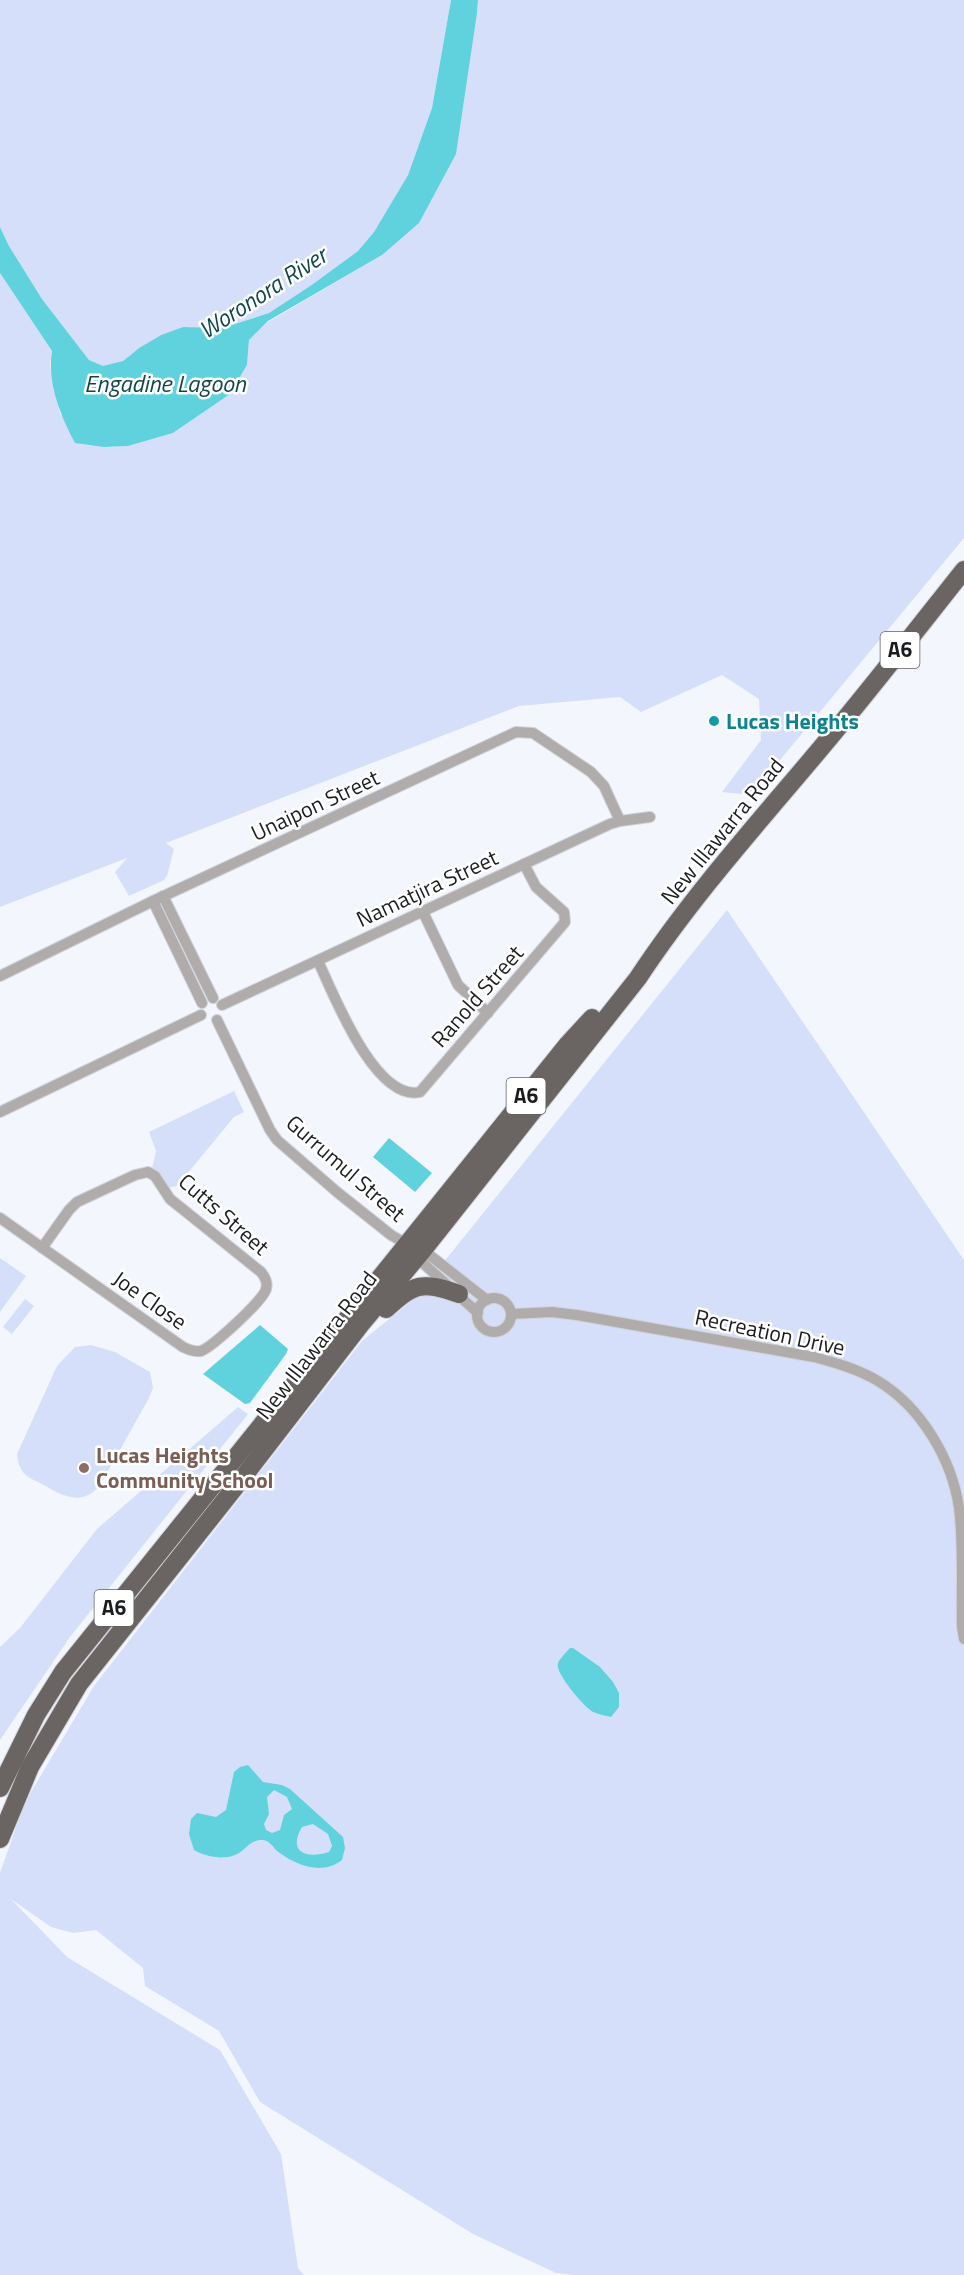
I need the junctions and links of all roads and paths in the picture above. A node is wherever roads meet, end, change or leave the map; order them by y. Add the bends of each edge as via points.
1 (964, 570) edge
2 (650, 817) dead end
3 (620, 821) junction
4 (524, 864) junction
5 (158, 899) junction
6 (423, 912) junction
7 (318, 961) junction
8 (0, 976) edge
9 (217, 1001) junction
10 (202, 1009) junction
11 (489, 1013) junction
12 (217, 1020) junction
13 (0, 1112) edge
14 (0, 1218) edge
15 (42, 1248) junction
16 (416, 1251) junction
17 (267, 1282) joint
18 (459, 1294) junction
19 (487, 1300) junction
20 (478, 1313) junction
21 (511, 1314) junction
22 (362, 1324) junction
23 (964, 1639) edge
24 (0, 1788) edge
25 (0, 1839) edge

1 - 16 highway, New Illawarra Road / A6 via 653,955 632,972 568,1044
2 - 3 street, Namatjira Street
3 - 4 street, Namatjira Street
3 - 5 street, Unaipon Street via 598,778 533,733 521,731
4 - 6 street, Namatjira Street
4 - 11 street, Ranold Street via 536,887 565,916 562,927
5 - 8 street, Unaipon Street
5 - 9 street
5 - 10 street
6 - 7 street, Namatjira Street
6 - 11 street via 458,985
7 - 9 street, Namatjira Street
7 - 11 street, Ranold Street via 361,1050 380,1073 411,1093 424,1089
9 - 10 street via 206,999
9 - 12 street via 222,1015
10 - 12 street via 206,1020
10 - 13 street
12 - 16 street, Gurrumul Street via 277,1140 337,1192
14 - 15 street, Joe Close
15 - 17 street, Joe Close via 194,1351 207,1348 255,1306
15 - 17 street, Cutts Street via 77,1202 148,1172 170,1199 261,1272
16 - 18 street
16 - 19 street
16 - 22 highway, New Illawarra Road / A6
16 - 24 highway, New Illawarra Road / A6 via 63,1672 36,1715
18 - 20 street
18 - 22 highway via 438,1287 418,1287 400,1295
19 - 20 street
19 - 21 street via 500,1299
20 - 21 street via 482,1326 491,1331 501,1330 509,1323
21 - 23 street, Recreation Drive via 577,1315 814,1357 879,1382 919,1419 948,1466 960,1509
22 - 25 highway, New Illawarra Road / A6 via 79,1684 30,1767

